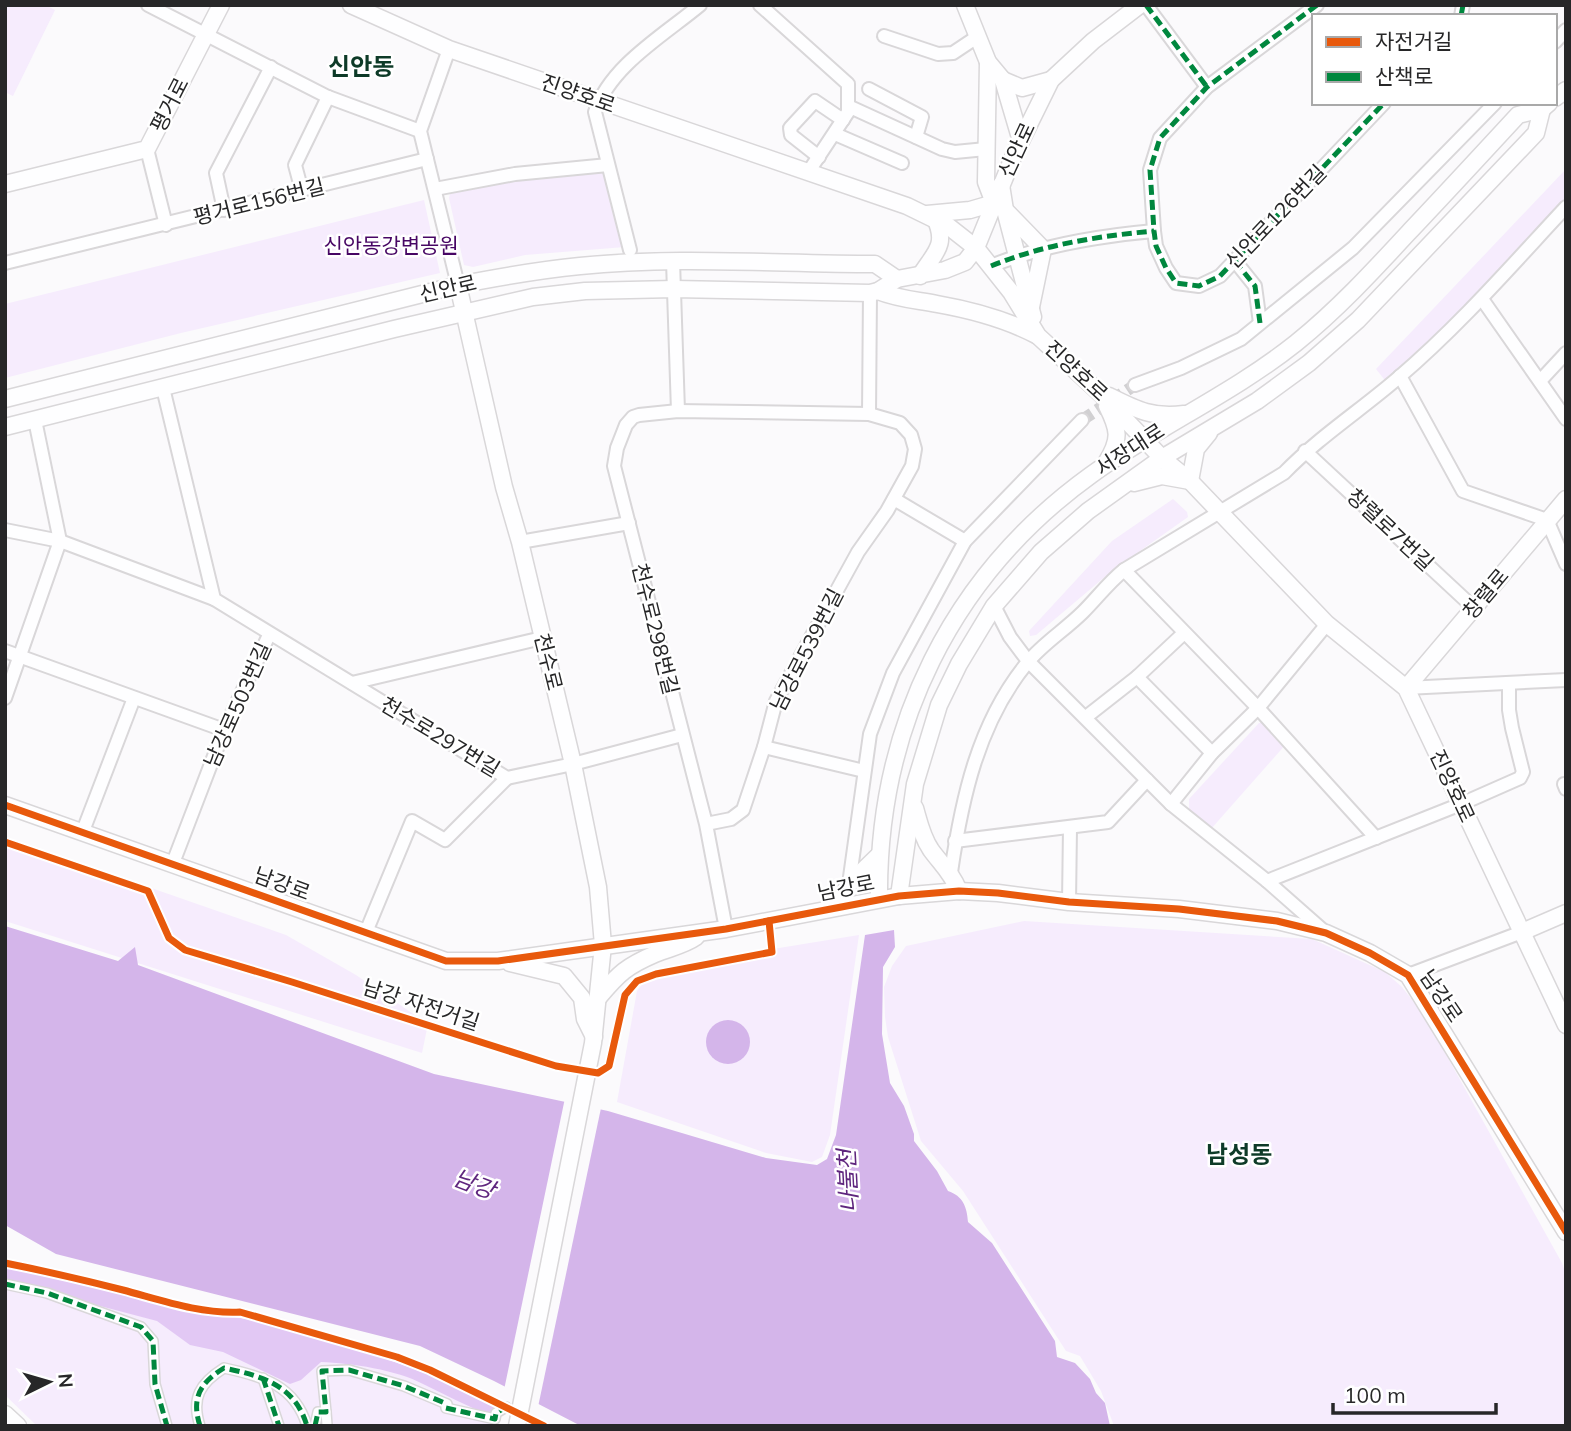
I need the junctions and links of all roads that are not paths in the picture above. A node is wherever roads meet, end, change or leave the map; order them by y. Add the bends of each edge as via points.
1 (148, 5) edge
2 (221, 5) edge
3 (351, 5) edge
4 (701, 5) edge
5 (760, 5) edge
6 (965, 5) edge
7 (1140, 5) edge
8 (1146, 5) edge
9 (1317, 5) edge
10 (206, 34) junction
11 (884, 36) dead end
12 (977, 37) junction
13 (449, 49) junction
14 (988, 62) junction
15 (271, 67) junction
16 (1003, 80) junction
17 (1051, 80) junction
18 (1207, 86) junction
19 (869, 89) dead end
20 (328, 97) junction
21 (599, 101) junction
22 (1382, 105) edge
23 (1493, 105) edge
24 (848, 106) junction
25 (1545, 106) edge
26 (843, 120) junction
27 (420, 131) junction
28 (835, 134) junction
29 (916, 137) junction
30 (1021, 141) junction
31 (147, 149) junction
32 (986, 149) junction
33 (819, 157) junction
34 (427, 159) junction
35 (902, 163) dead end
36 (608, 165) junction
37 (809, 171) junction
38 (5, 184) edge
39 (435, 189) junction
40 (302, 191) junction
41 (1566, 206) edge
42 (999, 207) junction
43 (224, 210) junction
44 (931, 216) junction
45 (166, 225) junction
46 (1153, 231) junction
47 (976, 248) junction
48 (630, 250) dead end
49 (1043, 250) junction
50 (1016, 256) junction
51 (673, 261) junction
52 (1234, 261) junction
53 (5, 263) edge
54 (990, 266) junction
55 (920, 276) junction
56 (897, 279) junction
57 (458, 285) junction
58 (674, 289) junction
59 (874, 292) junction
60 (1482, 299) junction
61 (1031, 309) junction
62 (464, 312) junction
63 (1260, 323) junction
64 (1038, 336) junction
65 (1566, 353) edge
66 (1400, 376) junction
67 (1539, 381) junction
68 (1135, 385) tunnel mouth
69 (163, 388) junction
70 (1098, 391) junction
71 (5, 399) edge
72 (678, 411) junction
73 (869, 414) junction
74 (1187, 414) junction
75 (1566, 419) edge
76 (35, 420) junction
77 (1082, 420) tunnel mouth
78 (5, 427) edge
79 (1212, 428) junction
80 (1146, 441) junction
81 (1305, 451) junction
82 (1162, 458) junction
83 (1103, 467) junction
84 (1190, 481) junction
85 (1119, 488) junction
86 (894, 499) junction
87 (1566, 499) edge
88 (1220, 512) junction
89 (1547, 520) junction
90 (629, 523) junction
91 (5, 530) edge
92 (60, 541) junction
93 (965, 541) junction
94 (520, 542) junction
95 (1566, 564) edge
96 (1124, 570) junction
97 (214, 599) junction
98 (994, 606) junction
99 (1474, 608) junction
100 (1328, 624) junction
101 (1184, 633) junction
102 (269, 635) junction
103 (542, 638) junction
104 (5, 651) edge
105 (20, 657) junction
106 (1028, 661) junction
107 (1138, 677) junction
108 (1566, 680) edge
109 (352, 683) junction
110 (1509, 683) junction
111 (1406, 688) junction
112 (5, 698) edge
113 (134, 698) junction
114 (1258, 708) junction
115 (1086, 717) junction
116 (224, 730) junction
117 (682, 735) junction
118 (764, 747) junction
119 (1212, 753) junction
120 (573, 764) junction
121 (864, 771) junction
122 (508, 778) junction
123 (1147, 780) junction
124 (913, 799) junction
125 (1171, 804) junction
126 (1461, 804) junction
127 (5, 805) edge
128 (706, 824) junction
129 (1070, 828) junction
130 (83, 831) junction
131 (1376, 838) junction
132 (955, 841) junction
133 (878, 856) junction
134 (173, 863) junction
135 (951, 872) junction
136 (1267, 881) junction
137 (849, 884) junction
138 (959, 891) junction
139 (899, 896) junction
140 (879, 899) junction
141 (1069, 902) junction
142 (837, 907) junction
143 (1566, 913) edge
144 (726, 929) junction
145 (366, 932) junction
146 (703, 932) junction
147 (1522, 932) junction
148 (1326, 933) junction
149 (603, 945) junction
150 (498, 961) junction
151 (1408, 975) junction
152 (599, 997) junction
153 (1565, 1022) edge
154 (594, 1040) junction
155 (1566, 1232) edge
156 (5, 1284) edge
157 (263, 1378) junction
158 (506, 1407) dead end
159 (326, 1412) junction
160 (5, 1414) edge
161 (327, 1425) edge
162 (19, 1426) edge
163 (167, 1426) edge
164 (200, 1426) edge
165 (279, 1426) edge
166 (307, 1426) edge
167 (315, 1426) edge
168 (517, 1426) edge

1 - 10 street
2 - 10 street, 평거로
3 - 13 street, 진양호로
4 - 21 street via 617,73
5 - 24 street via 848,83
6 - 12 street
7 - 17 street, 신안로
8 - 18 street
9 - 18 street, 신안로126번길
10 - 15 street
10 - 31 street, 평거로
11 - 12 street via 938,54 953,53
12 - 14 street
13 - 21 street, 진양호로
13 - 27 street
14 - 16 street
14 - 32 street
15 - 20 street
15 - 43 street via 216,173
16 - 17 street via 1022,88
16 - 30 street
17 - 30 street, 신안로
18 - 46 street, 신안로126번길 via 1160,138 1150,170
19 - 29 street via 922,117
20 - 27 street
20 - 40 street via 296,165
21 - 36 street via 596,112
21 - 37 street, 진양호로
22 - 52 street, 신안로126번길
23 - 63 street, 진양호로 via 1353,248
24 - 26 street
24 - 29 street
25 - 74 street, 서장대로 via 1518,115 1343,304 1242,381
25 - 79 street, 서장대로 via 1536,133 1359,320 1309,363
26 - 28 street
26 - 33 street via 815,101 790,128 791,135
27 - 34 street
28 - 33 street
28 - 35 street
29 - 32 street via 955,152
30 - 42 street, 신안로 via 1001,185
31 - 38 street, 평거로
31 - 45 street, 평거로156번길
32 - 42 street via 986,183
33 - 37 street
34 - 39 street
34 - 40 street, 평거로156번길
36 - 39 street via 515,174
36 - 48 street
37 - 44 street, 진양호로
39 - 57 street
40 - 43 street, 평거로156번길
41 - 60 street
42 - 44 street
42 - 47 street, 신안로
42 - 49 street
42 - 50 street
43 - 45 street, 평거로156번길
44 - 47 street, 진양호로
44 - 55 street via 942,233 938,249
45 - 53 street
46 - 49 street
46 - 52 street, 신안로126번길 via 1176,283 1199,286 1220,276
47 - 54 street, 진양호로
47 - 55 street via 965,262
49 - 50 street
49 - 61 street
50 - 54 street
50 - 61 street
51 - 56 street, 신안로 via 875,264
51 - 57 street, 신안로 via 581,265
51 - 58 street
52 - 63 street via 1255,286
54 - 64 street, 진양호로
55 - 56 street
56 - 59 street
57 - 62 street, 천수로
57 - 71 street, 신안로
58 - 59 street, 신안로
58 - 62 street, 신안로 via 585,291
58 - 72 street
59 - 64 street, 신안로 via 970,311
59 - 73 street
60 - 66 street
60 - 67 street
61 - 64 street
62 - 69 street, 신안로
62 - 94 street, 천수로
63 - 68 street, 진양호로 via 1193,362
64 - 70 street, 진양호로
65 - 67 street
66 - 81 street
66 - 89 street via 1463,491
67 - 75 street
69 - 76 street, 신안로
69 - 97 street
70 - 74 street via 1145,413 1164,417
70 - 80 street, 진양호로
70 - 83 street via 1117,434
72 - 73 street, 천수로298번길
72 - 90 street, 천수로298번길 via 639,415 626,425 614,467
73 - 86 street, 남강로539번길 via 900,424 911,435 915,449 912,467
74 - 80 street, 서장대로
76 - 78 street, 신안로
76 - 92 street
77 - 93 street, 진양호로
79 - 82 street, 서장대로
79 - 84 street via 1196,449
80 - 82 street, 진양호로
80 - 83 street, 서장대로
81 - 88 street via 1284,473
81 - 99 street, 창렬로7번길
82 - 84 street, 진양호로
82 - 85 street, 서장대로
83 - 133 street, 서장대로 via 1025,533 959,612 939,645 903,729
84 - 85 street via 1163,477
84 - 88 street, 진양호로
85 - 98 street, 서장대로 via 1041,552
86 - 93 street
86 - 118 street, 남강로539번길 via 858,552 776,701
87 - 89 street, 창렬로
88 - 96 street
88 - 100 street, 진양호로
89 - 95 street
89 - 99 street, 창렬로
90 - 94 street
90 - 117 street, 천수로298번길
91 - 92 street
92 - 97 street
92 - 105 street
93 - 121 street, 남강로 via 893,673 870,734
94 - 103 street, 천수로
96 - 101 street
96 - 106 street
97 - 102 street
98 - 106 street
98 - 124 street, 서장대로 via 939,705
99 - 111 street, 창렬로
100 - 111 street, 진양호로
100 - 114 street
101 - 107 street
101 - 114 street
102 - 109 street, 남강로503번길
102 - 116 street, 남강로503번길
103 - 109 street
103 - 120 street, 천수로
104 - 105 street
105 - 112 street
105 - 113 street
106 - 115 street
106 - 132 street via 998,703 988,727 969,776
107 - 115 street
107 - 119 street
108 - 110 street
109 - 122 street, 천수로297번길
110 - 111 street
110 - 126 street via 1510,719 1523,772 1520,778
111 - 126 street, 진양호로
113 - 116 street
113 - 130 street
114 - 119 street
114 - 131 street
115 - 123 street
116 - 134 street, 남강로503번길
117 - 120 street
117 - 128 street, 천수로298번길
118 - 121 street
118 - 128 street, 남강로539번길 via 743,810 731,819
119 - 125 street
120 - 122 street, 천수로297번길
120 - 149 street, 천수로 via 598,887
121 - 137 street, 남강로
122 - 145 street via 444,840 412,821
123 - 125 street
123 - 129 street via 1108,822
124 - 135 street via 930,849
124 - 139 street, 서장대로
125 - 136 street
126 - 131 street
126 - 147 street, 진양호로
127 - 130 street, 남강로
128 - 144 street
129 - 132 street
129 - 141 street
130 - 134 street, 남강로
131 - 136 street
132 - 135 street
133 - 137 street
133 - 140 street, 서장대로
134 - 145 street, 남강로
135 - 138 street
136 - 148 street
137 - 142 street
138 - 139 street, 남강로
138 - 141 street, 남강로
139 - 140 street, 남강로
140 - 142 street, 남강로
141 - 148 street, 남강로 via 1179,909 1278,921
142 - 144 street, 남강로
143 - 147 street
144 - 146 street, 남강로
145 - 150 street, 남강로 via 446,961
146 - 149 street, 남강로
146 - 152 street via 620,972
147 - 151 street
147 - 153 street, 진양호로
148 - 151 street, 남강로
149 - 150 street, 남강로
149 - 152 street, 천수로
150 - 154 street via 564,976 582,998 584,1019
151 - 155 street, 남강로
152 - 154 street, 천수로
154 - 168 street, 천수로
156 - 163 street via 47,1293 141,1326 153,1341 155,1384
157 - 164 street via 224,1368 215,1373 198,1391 195,1412
157 - 165 street
157 - 166 street via 284,1388 301,1408
158 - 159 street via 495,1419 349,1370 322,1371
159 - 161 street
159 - 167 street via 318,1412
160 - 162 street

